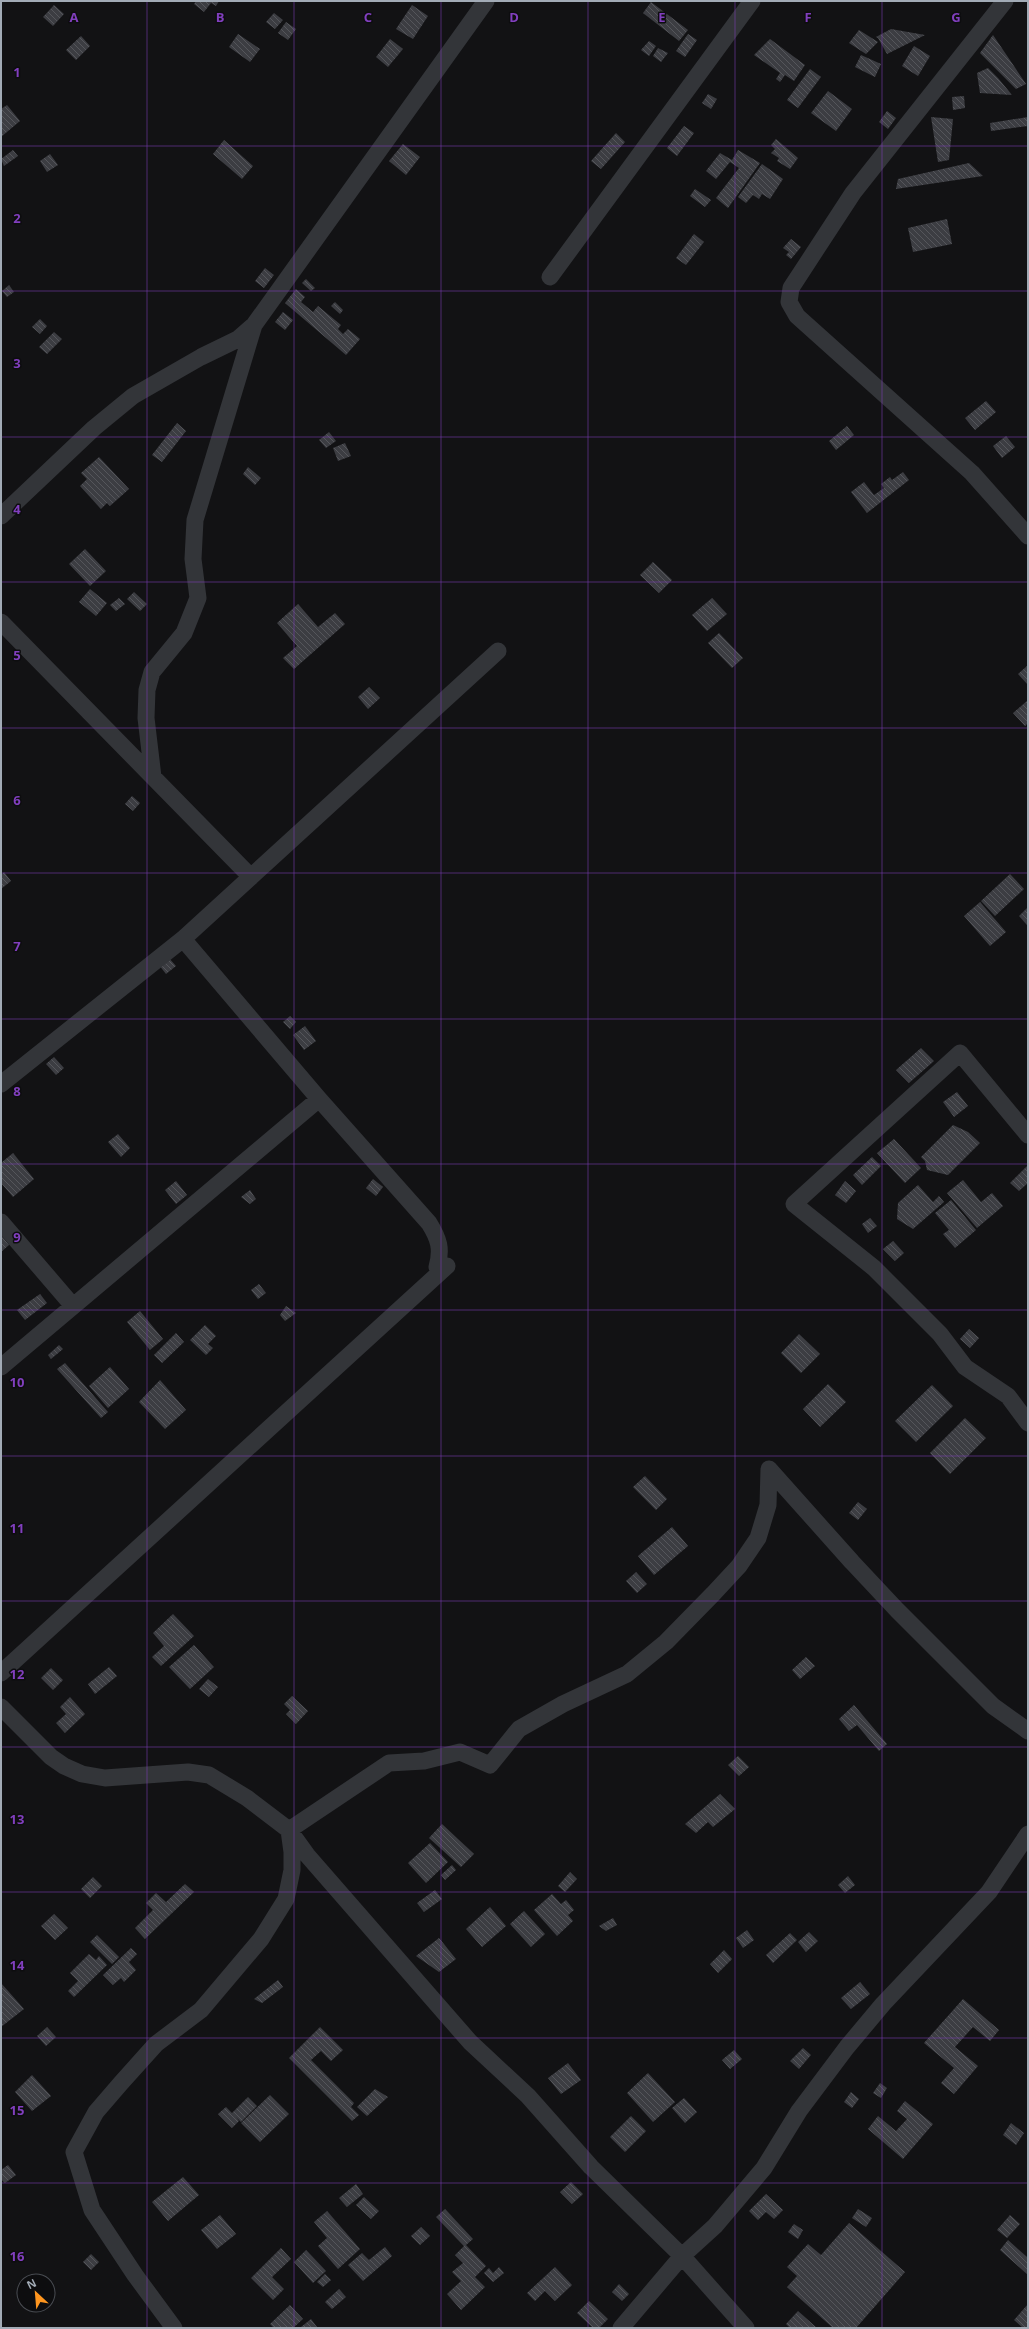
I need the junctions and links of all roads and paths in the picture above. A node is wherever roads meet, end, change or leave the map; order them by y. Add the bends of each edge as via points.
1 (486, 1) edge
2 (752, 1) edge
3 (1005, 1) edge
4 (550, 278) dead end
5 (254, 325) junction
6 (1, 516) edge
7 (1028, 536) edge
8 (1, 622) edge
9 (498, 651) dead end
10 (153, 777) junction
11 (251, 877) junction
12 (183, 938) junction
13 (1, 1084) edge
14 (319, 1099) junction
15 (1028, 1135) edge
16 (1, 1222) edge
17 (73, 1306) junction
18 (1, 1367) edge
19 (1028, 1423) edge
20 (1, 1673) edge
21 (1, 1707) edge
22 (1028, 1730) edge
23 (289, 1830) junction
24 (1028, 1834) edge
25 (682, 2256) junction
26 (174, 2328) edge
27 (620, 2328) edge
28 (746, 2328) edge

1 - 5 street
2 - 4 street
3 - 7 street via 853,194 791,288 789,302 797,316 972,473
5 - 6 street via 238,339 133,396 94,428
5 - 10 street via 195,520 193,559 198,598 184,632 152,672 147,690 146,718
8 - 10 street
9 - 11 street
10 - 11 street
11 - 12 street
12 - 13 street
12 - 14 street
14 - 17 street
14 - 20 street via 429,1223 439,1239 441,1253 437,1268 447,1266
15 - 19 street via 960,1053 794,1204 874,1268 940,1334 965,1367 1008,1396
16 - 17 street
17 - 18 street
21 - 23 street via 51,1757 82,1774 105,1778 188,1772 209,1775 247,1798
22 - 23 street via 993,1706 897,1610 769,1469 768,1505 758,1538 743,1560 666,1642 627,1674 563,1704 519,1730 490,1765 460,1752 424,1761 389,1763
23 - 25 street via 306,1854 470,2042 528,2096 591,2167
23 - 26 street via 292,1870 286,1899 261,1938 201,2010 156,2044 120,2083 96,2112 74,2152 92,2210
24 - 25 street via 990,1892 883,2004 847,2047 799,2111 764,2168 715,2226
25 - 27 street
25 - 28 street

